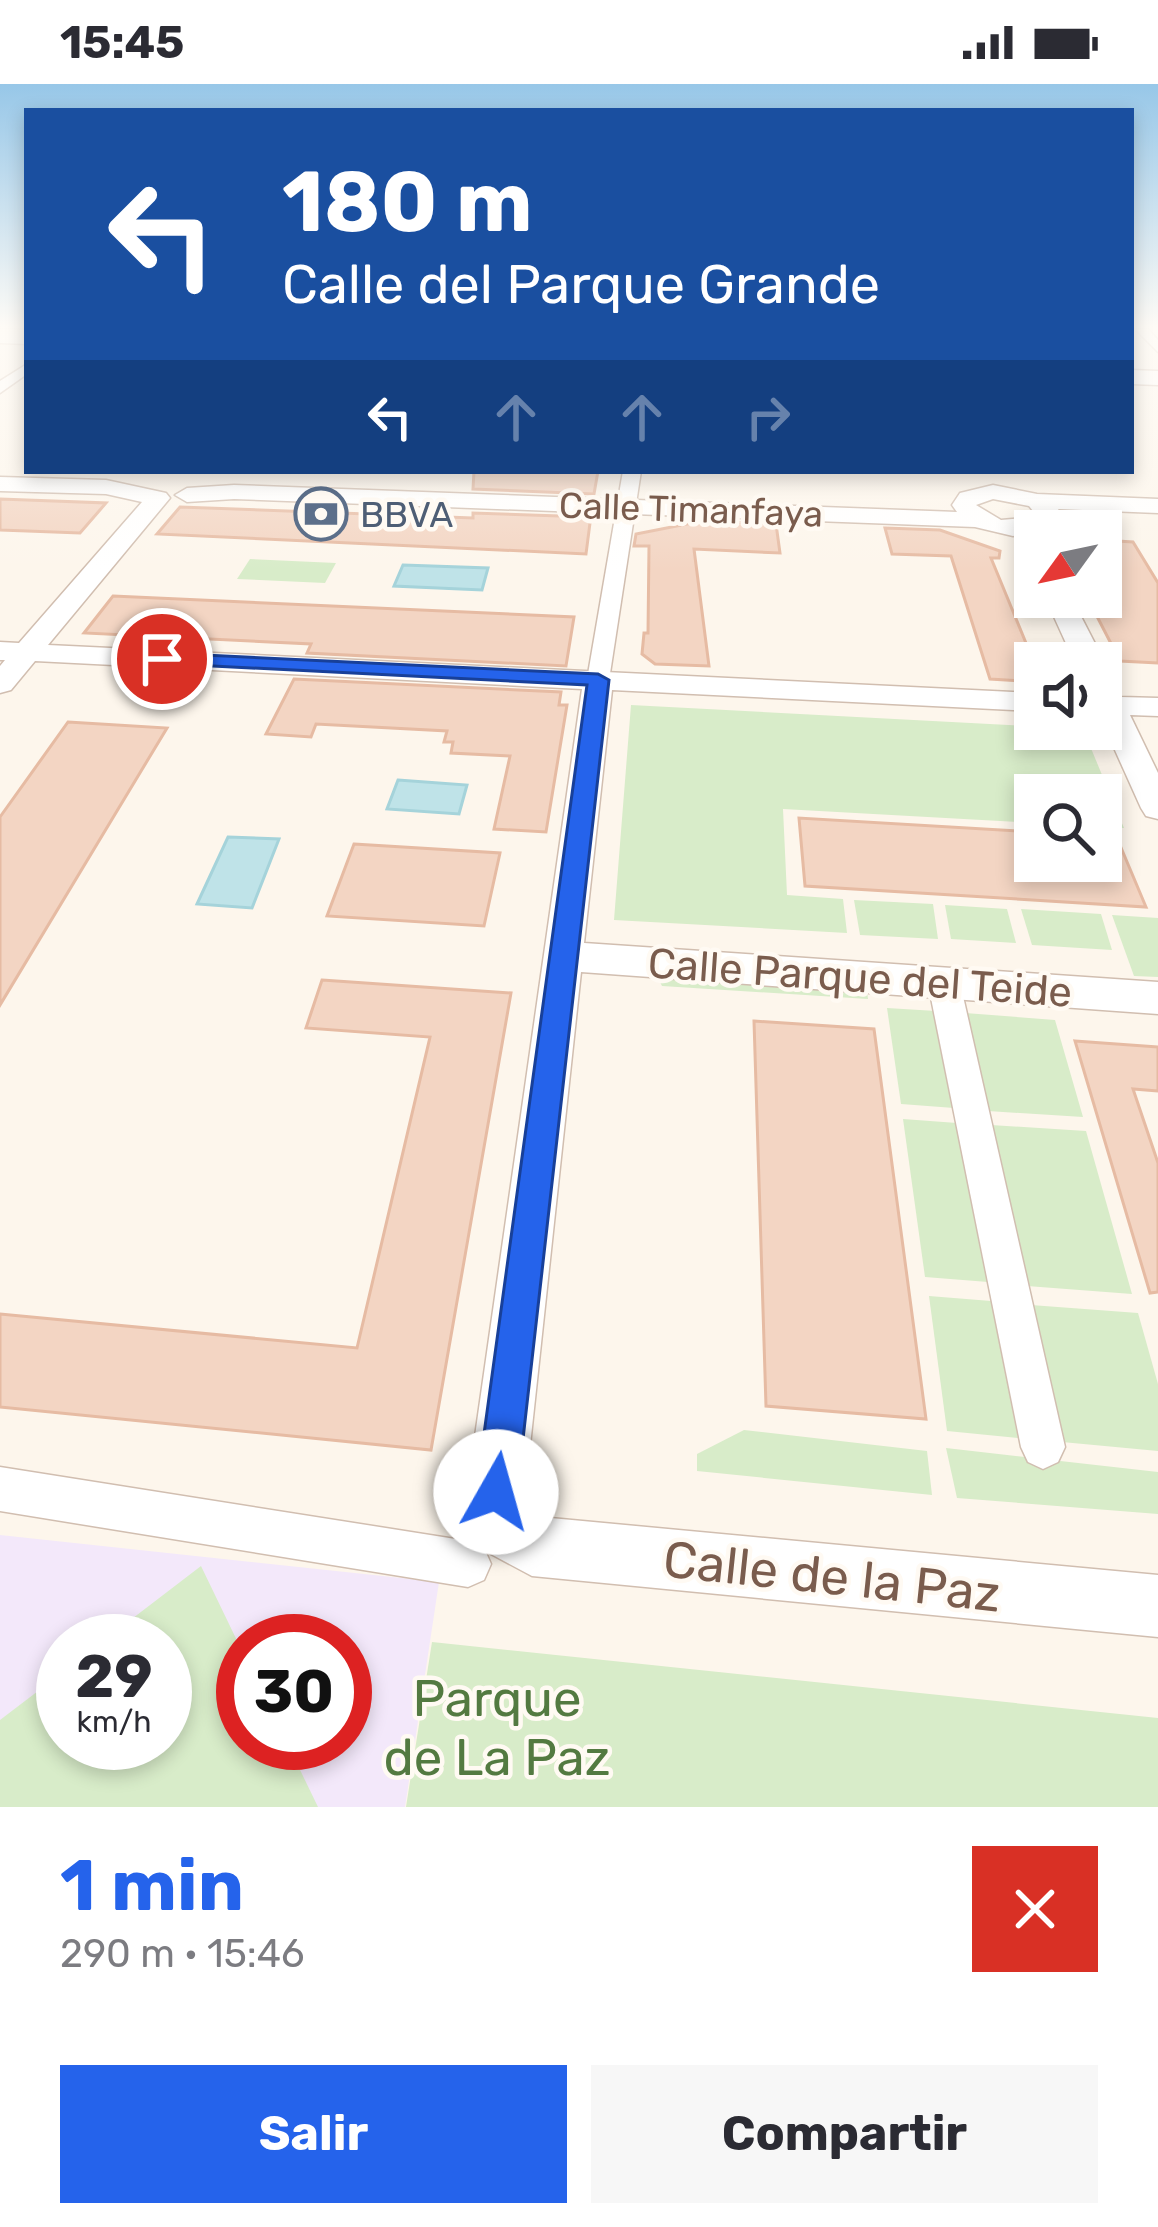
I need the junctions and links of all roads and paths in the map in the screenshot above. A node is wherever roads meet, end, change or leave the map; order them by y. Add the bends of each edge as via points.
1 (210, 474) edge
2 (296, 474) edge
3 (1005, 482) edge
4 (0, 484) edge
5 (151, 488) edge
6 (630, 488) edge
7 (188, 495) junction
8 (1158, 506) edge
9 (974, 509) junction
10 (1025, 510) edge
11 (1122, 512) edge
12 (1014, 519) edge
13 (1122, 526) edge
14 (1158, 526) edge
15 (13, 652) edge
16 (598, 680) junction
17 (0, 684) edge
18 (1014, 701) edge
19 (1122, 702) edge
20 (1158, 707) edge
21 (1122, 735) edge
22 (1158, 808) edge
23 (561, 956) junction
24 (944, 983) junction
25 (1158, 998) edge
26 (1043, 1447) dead end
27 (0, 1489) edge
28 (489, 1548) junction
29 (1158, 1606) edge

1 - 7 street via 213,480
2 - 6 street, Calle Timanfaya
3 - 9 street
3 - 10 street
4 - 5 street
5 - 7 street, Calle Timanfaya
5 - 15 street
6 - 7 street, Calle Timanfaya
6 - 9 street, Calle Timanfaya
6 - 16 street
8 - 11 street
9 - 12 street
13 - 14 street
15 - 16 street
15 - 17 street
16 - 18 street
16 - 23 street
19 - 20 street
21 - 22 street
23 - 24 street, Calle Parque del Teide
23 - 28 street
24 - 25 street, Calle Parque del Teide
24 - 26 street
27 - 28 street, Calle de la Paz
28 - 29 street, Calle de la Paz

